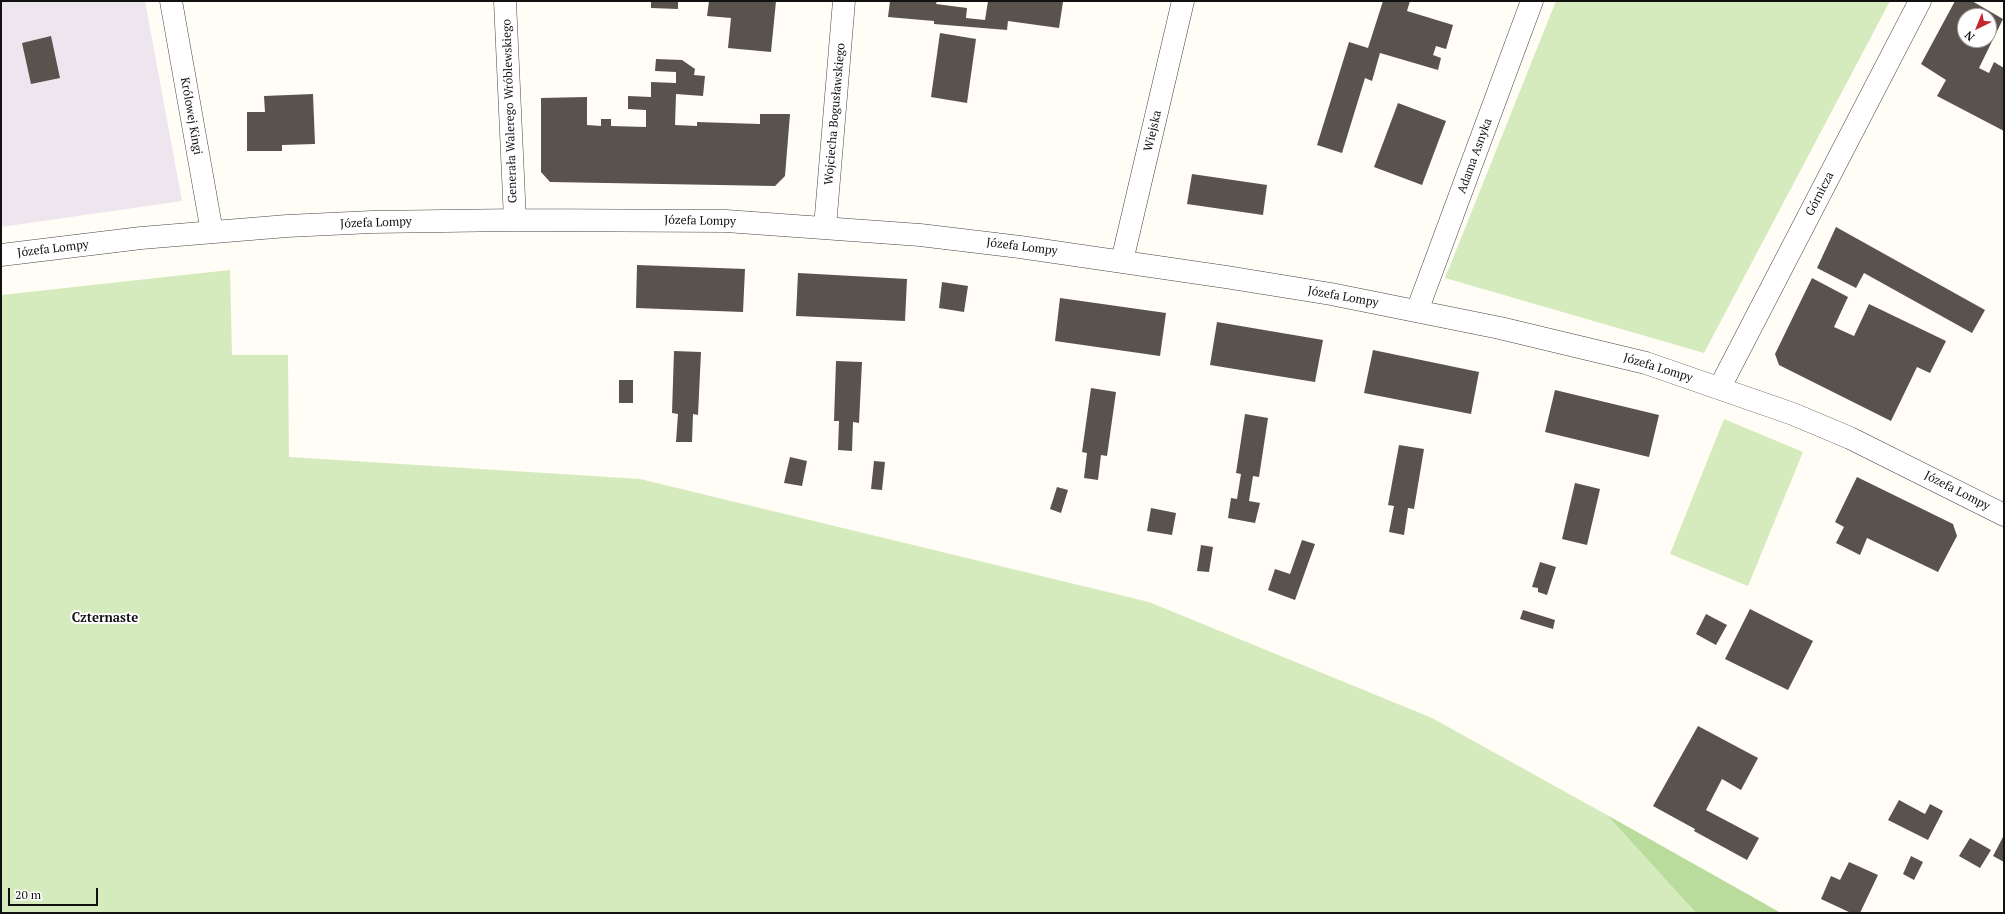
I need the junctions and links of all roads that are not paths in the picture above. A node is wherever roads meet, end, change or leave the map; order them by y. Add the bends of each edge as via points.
1 (171, 1) edge
2 (505, 1) edge
3 (844, 1) edge
4 (1183, 1) edge
5 (1532, 1) edge
6 (1920, 1) edge
7 (515, 220) junction
8 (825, 227) junction
9 (212, 232) junction
10 (1, 255) edge
11 (1122, 261) junction
12 (1417, 311) junction
13 (1720, 387) junction
14 (2004, 515) edge

1 - 9 street, Królowej Kingi
2 - 7 street, Generała Walerego Wróblewskiego
3 - 8 street, Wojciecha Bogusławskiego
4 - 11 street, Wiejska
5 - 12 street, Adama Asnyka
6 - 13 street, Górnicza
7 - 8 street, Józefa Lompy via 726,221
7 - 9 street, Józefa Lompy via 372,222
8 - 11 street, Józefa Lompy via 920,235
9 - 10 street, Józefa Lompy
11 - 12 street, Józefa Lompy via 1331,294
12 - 13 street, Józefa Lompy via 1646,363
13 - 14 street, Józefa Lompy via 1850,438

